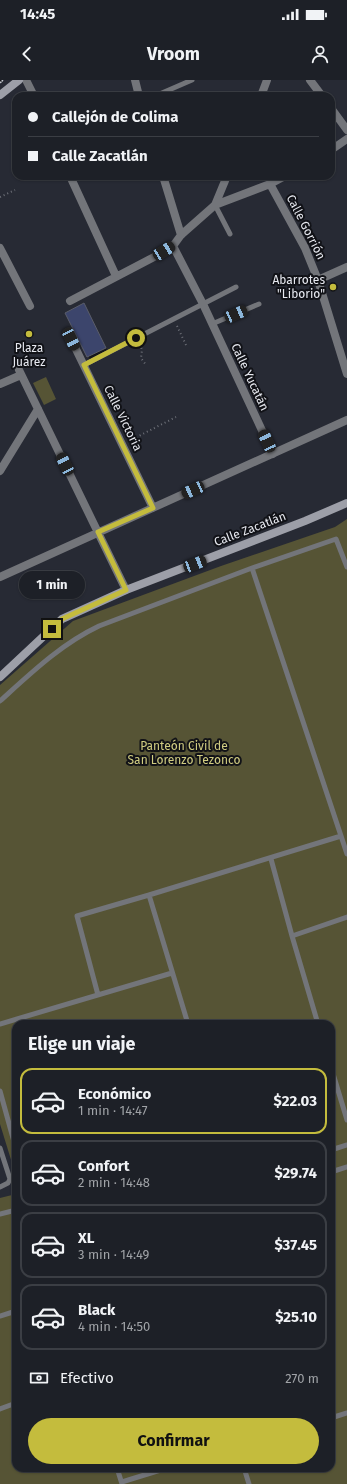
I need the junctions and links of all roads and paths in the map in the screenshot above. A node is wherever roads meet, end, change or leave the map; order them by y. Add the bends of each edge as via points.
1 (19, 80) edge
2 (26, 80) edge
3 (135, 80) edge
4 (192, 80) edge
5 (267, 80) edge
6 (310, 80) edge
7 (32, 92) edge
8 (138, 92) edge
9 (164, 92) edge
10 (262, 92) edge
11 (319, 92) edge
12 (0, 95) edge
13 (335, 114) edge
14 (347, 130) edge
15 (347, 139) edge
16 (335, 147) edge
17 (72, 180) edge
18 (164, 180) edge
19 (225, 180) edge
20 (278, 180) edge
21 (270, 184) junction
22 (14, 190) dead end
23 (0, 197) edge
24 (215, 205) junction
25 (230, 234) dead end
26 (182, 235) junction
27 (173, 246) junction
28 (0, 248) edge
29 (347, 267) edge
30 (116, 276) junction
31 (318, 280) junction
32 (236, 287) dead end
33 (70, 301) dead end
34 (203, 304) junction
35 (259, 304) dead end
36 (30, 306) dead end
37 (174, 319) junction
38 (212, 324) junction
39 (136, 338) junction
40 (71, 339) dead end
41 (187, 347) dead end
42 (84, 365) junction
43 (146, 365) dead end
44 (347, 374) edge
45 (0, 384) edge
46 (38, 409) junction
47 (176, 417) dead end
48 (347, 420) edge
49 (122, 444) junction
50 (273, 454) junction
51 (0, 471) edge
52 (347, 503) edge
53 (153, 508) junction
54 (98, 532) junction
55 (347, 567) edge
56 (252, 568) junction
57 (0, 577) edge
58 (126, 590) junction
59 (0, 677) edge
60 (0, 701) edge
61 (341, 836) junction
62 (347, 854) edge
63 (271, 858) junction
64 (149, 895) junction
65 (347, 917) edge
66 (292, 936) junction
67 (172, 973) junction
68 (98, 994) junction
69 (12, 1020) edge
70 (13, 1020) edge
71 (187, 1020) edge
72 (317, 1020) edge
73 (0, 1024) edge
74 (335, 1080) edge
75 (0, 1091) edge
76 (347, 1120) edge
77 (12, 1134) edge
78 (347, 1145) edge
79 (0, 1148) edge
80 (335, 1149) edge
81 (347, 1167) edge
82 (335, 1171) edge
83 (0, 1187) edge
84 (12, 1211) edge
85 (0, 1214) edge
86 (12, 1312) edge
87 (0, 1316) edge
88 (12, 1405) edge
89 (0, 1409) edge
90 (347, 1413) edge
91 (335, 1417) edge
92 (118, 1472) edge
93 (155, 1472) edge
94 (245, 1472) edge
95 (122, 1483) edge
96 (249, 1484) edge

1 - 12 street
2 - 7 street
3 - 8 street
4 - 9 lane
5 - 10 street
6 - 11 street
13 - 14 street
15 - 16 street
17 - 30 street
18 - 26 street
19 - 24 street
20 - 21 street
21 - 24 street
21 - 31 street, Calle Gorrión via 305,248
22 - 23 path
24 - 25 lane
24 - 26 street
26 - 27 street
27 - 30 street
27 - 34 street, Calle Yucatán
28 - 36 street
29 - 31 street
30 - 33 street
31 - 44 street, Calle Gorrión
32 - 34 lane
34 - 37 lane
34 - 38 street, Calle Yucatán
35 - 38 lane
37 - 39 lane
37 - 41 path
38 - 50 street, Calle Yucatán
39 - 42 lane
39 - 43 path via 142,350 141,358
40 - 42 street, Calle Victoria
42 - 49 street, Calle Victoria
45 - 46 street via 20,372
46 - 51 street
46 - 54 street
47 - 49 path
48 - 50 street
49 - 53 street, Calle Victoria
50 - 53 street
52 - 58 street, Calle Zacatlán
53 - 54 street
54 - 57 street
54 - 58 street
55 - 56 lane via 336,539
56 - 60 lane via 82,634 31,673
56 - 61 lane
58 - 59 street, Calle Zacatlán via 62,619
61 - 62 lane
61 - 63 lane
63 - 64 lane
63 - 66 lane
64 - 67 lane
64 - 68 lane via 77,916
65 - 66 lane
66 - 72 lane
67 - 68 lane
67 - 71 lane
68 - 70 lane
69 - 73 lane
74 - 76 lane
75 - 77 lane
78 - 80 lane
79 - 83 lane via 10,1179
81 - 82 lane
84 - 85 lane
86 - 87 lane
88 - 89 lane
90 - 91 lane
92 - 95 lane
93 - 95 lane
94 - 96 lane

